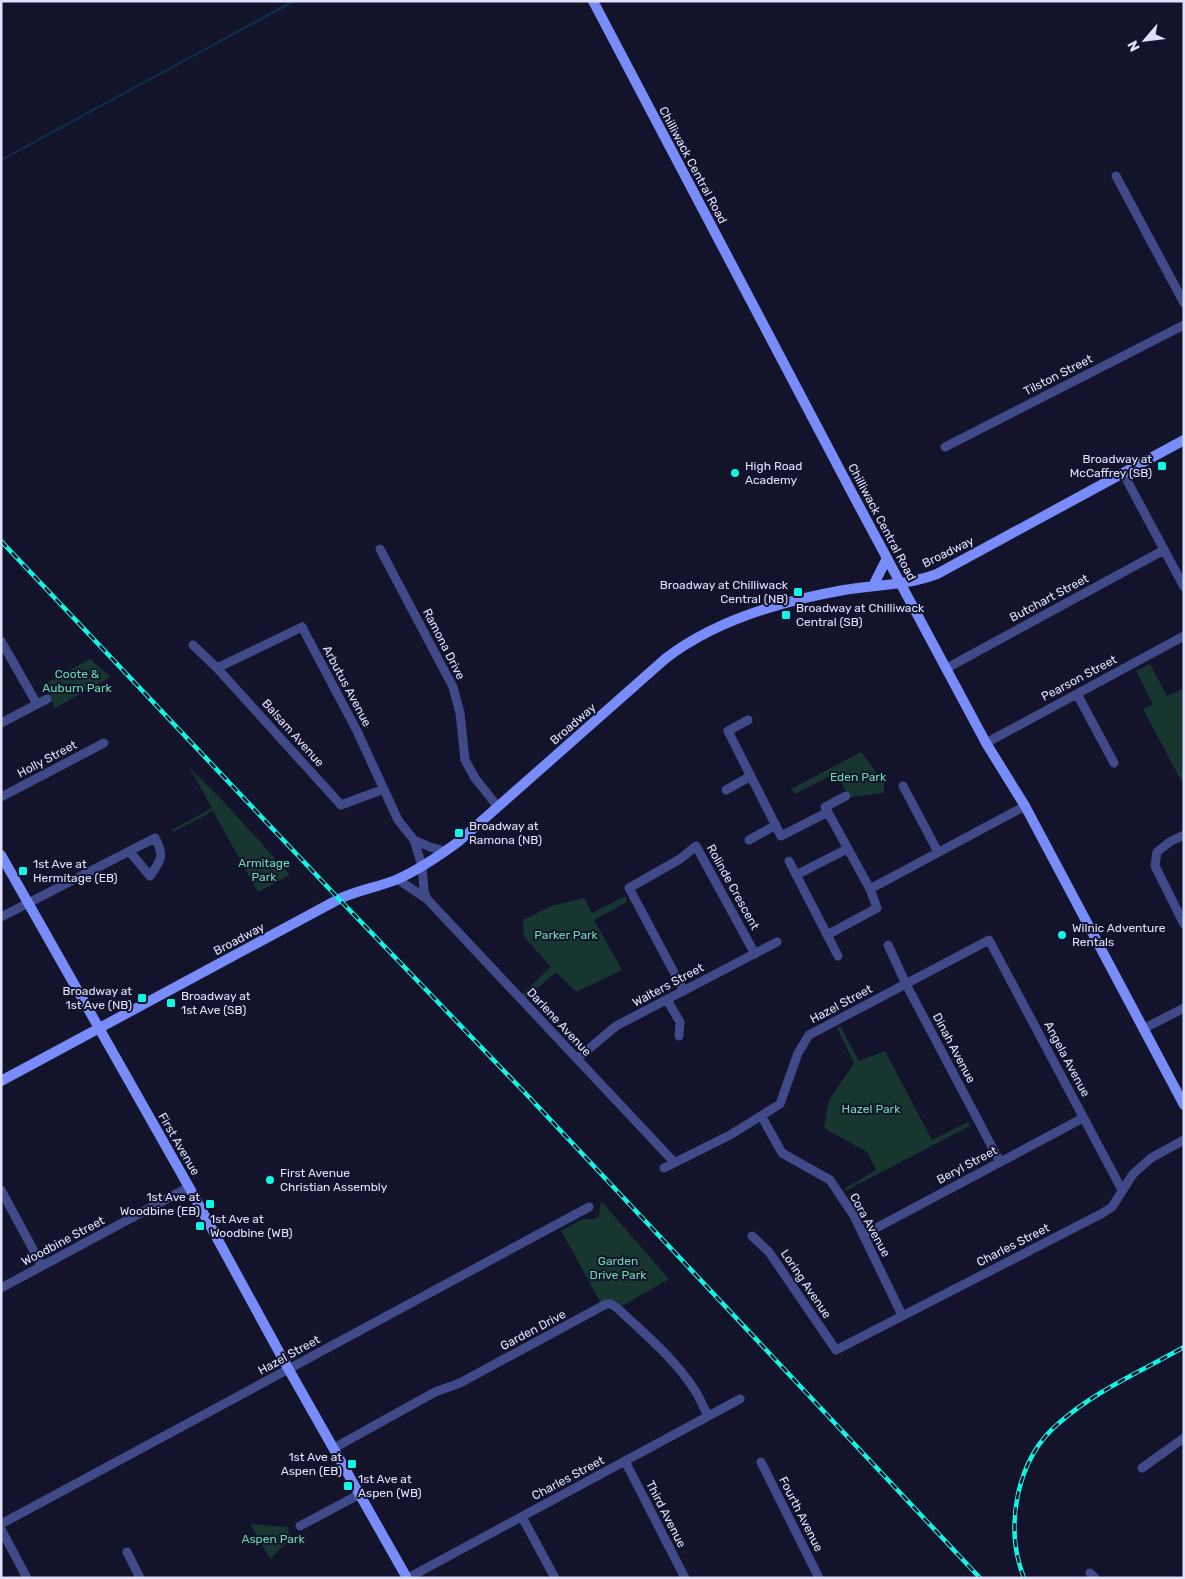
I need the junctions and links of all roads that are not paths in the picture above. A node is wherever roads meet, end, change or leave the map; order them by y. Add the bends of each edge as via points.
1 (593, 1) edge
2 (1116, 176) dead end
3 (1184, 302) edge
4 (1184, 325) edge
5 (1184, 440) edge
6 (944, 447) dead end
7 (1123, 473) junction
8 (380, 549) dead end
9 (1164, 550) junction
10 (887, 558) junction
11 (901, 583) junction
12 (873, 586) junction
13 (1184, 587) edge
14 (1184, 636) edge
15 (1, 640) edge
16 (193, 645) dead end
17 (217, 668) junction
18 (947, 668) junction
19 (1077, 694) junction
20 (48, 699) dead end
21 (37, 704) junction
22 (748, 720) dead end
23 (1, 723) edge
24 (104, 743) dead end
25 (986, 743) junction
26 (1114, 763) dead end
27 (751, 776) junction
28 (903, 786) dead end
29 (384, 789) junction
30 (726, 790) dead end
31 (846, 796) dead end
32 (1, 797) edge
33 (1025, 806) junction
34 (498, 807) junction
35 (828, 812) junction
36 (776, 825) junction
37 (1184, 834) edge
38 (414, 840) junction
39 (749, 840) dead end
40 (846, 849) junction
41 (130, 852) dead end
42 (445, 852) junction
43 (938, 852) junction
44 (1, 855) edge
45 (790, 861) dead end
46 (422, 866) junction
47 (796, 875) junction
48 (397, 879) junction
49 (870, 889) junction
50 (427, 899) junction
51 (28, 903) junction
52 (1, 917) edge
53 (1184, 924) edge
54 (827, 935) junction
55 (990, 940) joint
56 (776, 942) dead end
57 (888, 945) dead end
58 (755, 954) junction
59 (838, 956) dead end
60 (906, 984) junction
61 (684, 991) junction
62 (667, 1000) junction
63 (1184, 1008) edge
64 (98, 1029) junction
65 (1143, 1029) junction
66 (679, 1036) dead end
67 (577, 1060) junction
68 (1, 1081) edge
69 (1184, 1105) edge
70 (762, 1117) junction
71 (1083, 1118) junction
72 (1184, 1140) edge
73 (674, 1162) junction
74 (1000, 1162) junction
75 (664, 1168) dead end
76 (189, 1187) junction
77 (1, 1190) edge
78 (1122, 1190) junction
79 (589, 1207) dead end
80 (863, 1235) junction
81 (752, 1236) dead end
82 (42, 1266) junction
83 (1, 1288) edge
84 (902, 1315) junction
85 (836, 1350) joint
86 (289, 1370) junction
87 (740, 1399) dead end
88 (708, 1416) junction
89 (1184, 1438) edge
90 (334, 1448) junction
91 (625, 1461) junction
92 (761, 1462) dead end
93 (1142, 1468) dead end
94 (360, 1494) junction
95 (522, 1517) junction
96 (1, 1524) edge
97 (300, 1526) dead end
98 (1, 1529) edge
99 (127, 1552) dead end
100 (27, 1578) edge
101 (140, 1578) edge
102 (408, 1578) edge
103 (555, 1578) edge
104 (685, 1578) edge
105 (820, 1578) edge

1 - 10 street, Chilliwack Central Road
2 - 3 street
4 - 6 street, Tilston Street
5 - 7 street, Broadway
7 - 9 street
7 - 11 street, Broadway via 937,574
8 - 34 street, Ramona Drive via 453,687 460,713 465,760
9 - 13 street
9 - 18 street, Butchart Street
10 - 11 street, Chilliwack Central Road
10 - 12 street
11 - 12 street, Broadway
11 - 18 street, Chilliwack Central Road
12 - 34 street, Broadway via 772,607 698,636 665,659
14 - 19 street, Pearson Street
15 - 21 street
16 - 17 street, Balsam Avenue
17 - 29 street, Balsam Avenue via 341,806
17 - 29 street, Arbutus Avenue via 302,627
18 - 25 street, Chilliwack Central Road
19 - 25 street, Pearson Street
19 - 26 street
20 - 21 street
21 - 23 street
22 - 27 street via 728,731
24 - 32 street, Holly Street
25 - 33 street, Chilliwack Central Road
27 - 30 street
27 - 36 street
28 - 43 street
29 - 38 street, Arbutus Avenue via 398,820
31 - 35 street via 825,807
33 - 43 street
33 - 65 street, Chilliwack Central Road
34 - 42 street, Broadway
35 - 36 street via 781,836
35 - 40 street
36 - 39 street
37 - 53 street via 1158,852 1155,866
38 - 42 street, Arbutus Avenue
38 - 46 street, Arbutus Avenue
40 - 47 street
40 - 49 street
41 - 51 street
42 - 46 street, Broadway
43 - 49 street
44 - 51 street, First Avenue
45 - 47 street
46 - 48 street, Broadway
46 - 50 street
47 - 54 street
48 - 50 street, Darlene Avenue
48 - 64 street, Broadway via 339,900
49 - 54 street via 877,908
50 - 67 street, Darlene Avenue
51 - 52 street
51 - 64 street, First Avenue
54 - 59 street
55 - 60 street, Hazel Street
55 - 71 street, Angela Avenue
56 - 58 street, Walters Street
57 - 60 street, Dinah Avenue
58 - 61 street, Walters Street
58 - 61 street, Rolinde Crescent via 696,846 680,859 629,888
60 - 70 street, Hazel Street via 809,1035 798,1053 780,1104
60 - 74 street, Dinah Avenue
61 - 62 street, Walters Street
62 - 66 street via 680,1022
62 - 67 street, Walters Street via 616,1026
63 - 65 street
64 - 68 street, Broadway
64 - 76 street, First Avenue
65 - 69 street, Chilliwack Central Road
67 - 73 street, Darlene Avenue
70 - 73 street, Hazel Street
70 - 80 street, Cora Avenue via 782,1153 830,1180
71 - 74 street, Beryl Street
71 - 78 street, Angela Avenue
72 - 78 street, Charles Street via 1151,1158 1133,1174
73 - 75 street, Hazel Street
74 - 80 street, Beryl Street
76 - 82 street, Woodbine Street
76 - 86 street, First Avenue
77 - 82 street
78 - 84 street, Charles Street via 1112,1207 1101,1214
79 - 86 street, Hazel Street
80 - 84 street, Cora Avenue
81 - 85 street, Loring Avenue via 769,1252
82 - 83 street, Woodbine Street
84 - 85 street, Charles Street
86 - 90 street, First Avenue
86 - 96 street, Hazel Street
87 - 88 street, Charles Street
88 - 90 street, Garden Drive via 681,1372 616,1307 606,1304 460,1383 434,1392
88 - 91 street, Charles Street
89 - 93 street
90 - 94 street, First Avenue
91 - 95 street, Charles Street
91 - 104 street, Third Avenue
92 - 105 street, Fourth Avenue
94 - 97 street
94 - 102 street, First Avenue
95 - 102 street, Charles Street
95 - 103 street
98 - 100 street
99 - 101 street

